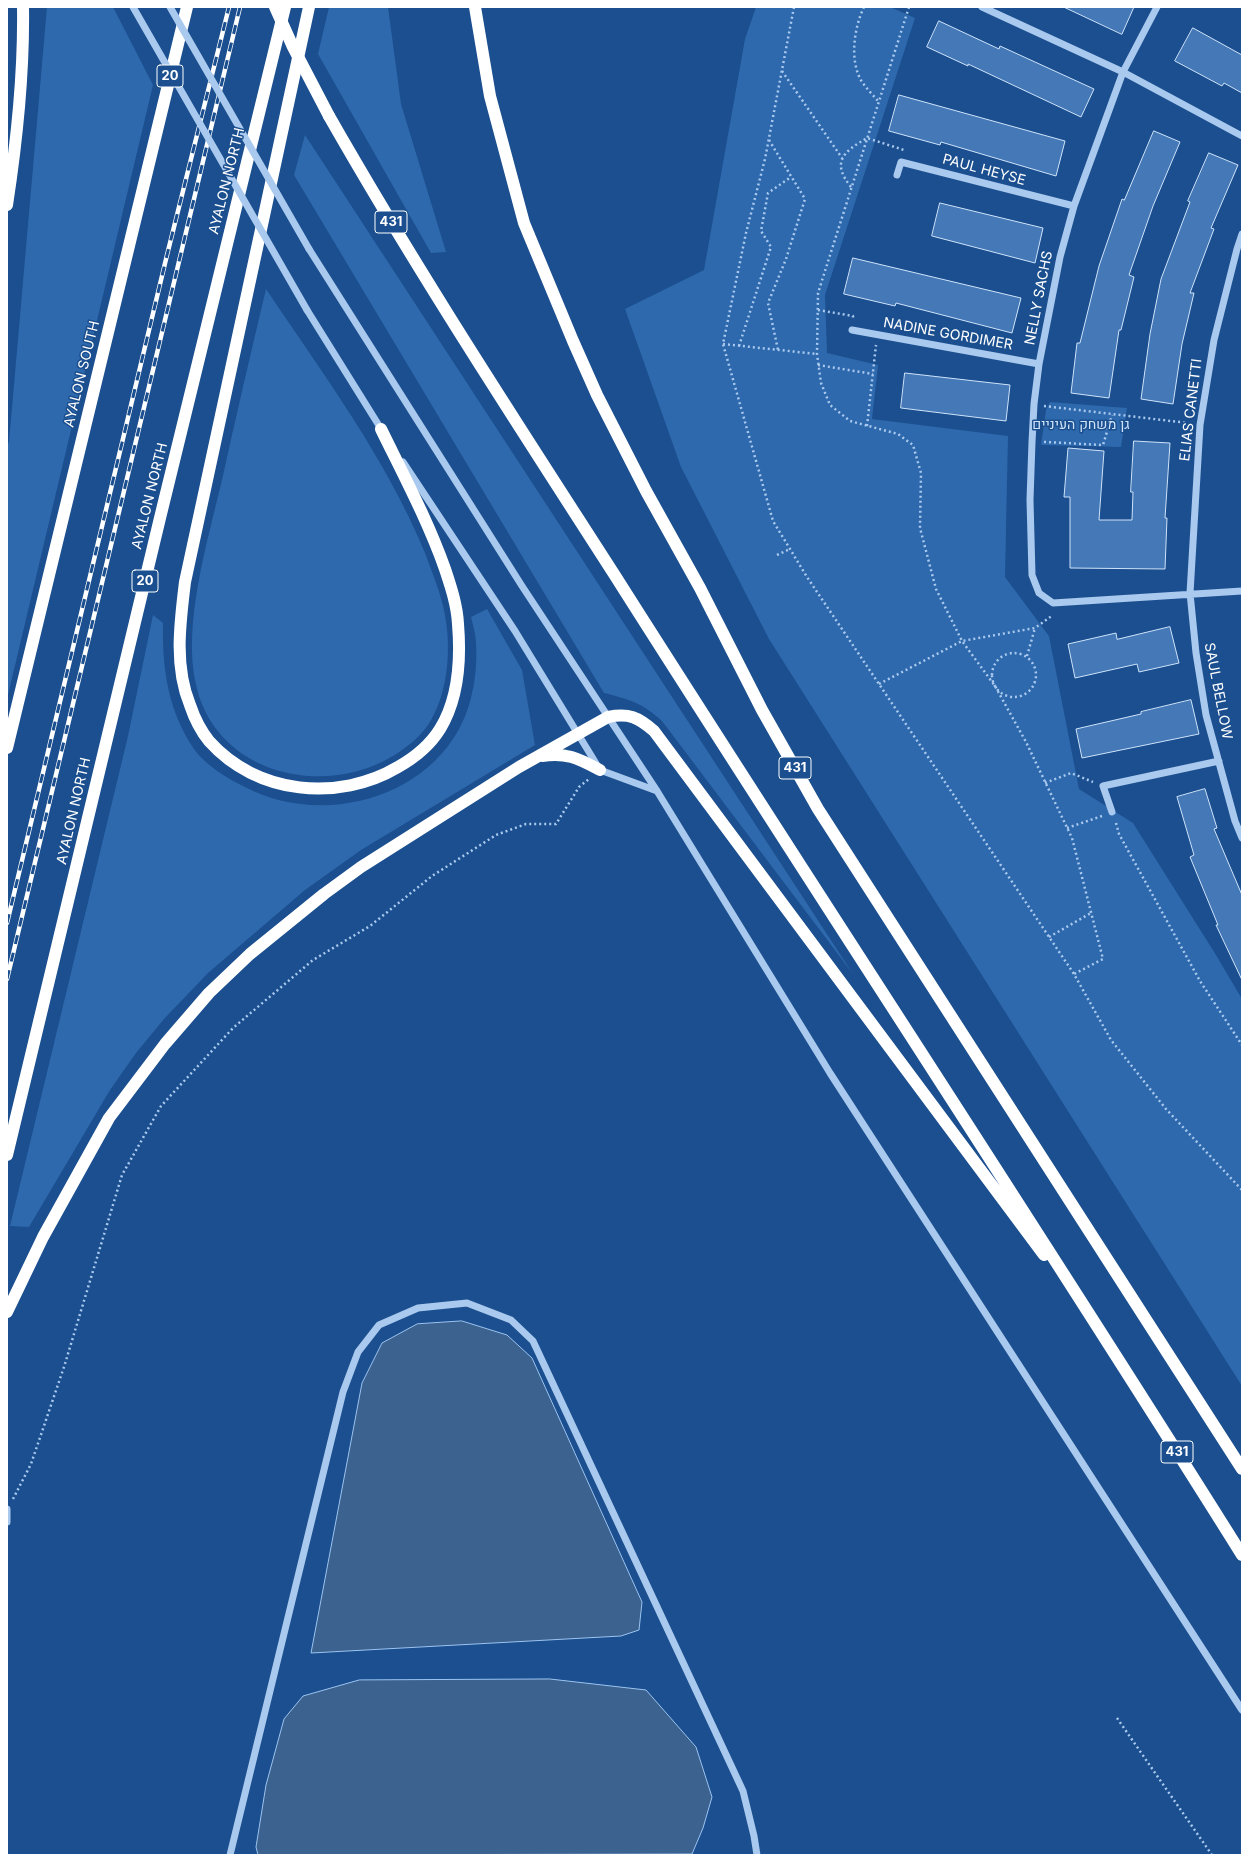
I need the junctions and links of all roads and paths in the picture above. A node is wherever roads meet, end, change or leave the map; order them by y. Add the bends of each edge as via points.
1 (22, 7) edge
2 (133, 7) edge
3 (170, 7) edge
4 (187, 7) edge
5 (275, 7) edge
6 (286, 7) edge
7 (309, 7) edge
8 (475, 7) edge
9 (794, 7) edge
10 (864, 7) edge
11 (982, 7) edge
12 (1158, 7) edge
13 (782, 71) junction
14 (1123, 72) junction
15 (878, 102) dead end
16 (1242, 136) edge
17 (769, 140) junction
18 (842, 158) junction
19 (901, 162) junction
20 (897, 175) dead end
21 (791, 177) junction
22 (852, 188) dead end
23 (7, 205) edge
24 (1074, 206) junction
25 (1242, 234) edge
26 (818, 310) dead end
27 (852, 330) joint
28 (878, 335) junction
29 (723, 344) junction
30 (739, 346) junction
31 (778, 350) junction
32 (817, 354) dead end
33 (1039, 364) junction
34 (818, 365) dead end
35 (873, 374) junction
36 (1034, 404) junction
37 (1112, 414) junction
38 (1200, 424) junction
39 (867, 426) dead end
40 (381, 429) junction
41 (1032, 442) junction
42 (790, 549) junction
43 (777, 555) dead end
44 (1242, 591) edge
45 (1190, 593) junction
46 (1070, 602) junction
47 (1035, 628) junction
48 (962, 641) junction
49 (1027, 656) junction
50 (879, 684) junction
51 (995, 686) junction
52 (608, 716) junction
53 (578, 734) junction
54 (7, 748) edge
55 (535, 758) junction
56 (1219, 761) junction
57 (600, 770) junction
58 (1045, 783) junction
59 (1103, 786) junction
60 (657, 791) junction
61 (1112, 812) junction
62 (1067, 828) junction
63 (1242, 838) edge
64 (1091, 913) junction
65 (1049, 937) junction
66 (1074, 974) junction
67 (1242, 1045) edge
68 (7, 1155) edge
69 (1242, 1190) edge
70 (1077, 1212) junction
71 (7, 1312) edge
72 (1113, 1348) junction
73 (1242, 1454) edge
74 (1242, 1469) edge
75 (8, 1509) edge
76 (7, 1522) edge
77 (1242, 1555) edge
78 (1242, 1710) edge
79 (1117, 1718) dead end
80 (230, 1855) edge
81 (757, 1855) edge
82 (1212, 1855) edge

1 - 23 highway via 24,46
2 - 40 street, bridge via 307,310
3 - 52 street, bridge via 309,249 522,586
4 - 54 highway, AYALON SOUTH / 20
5 - 72 highway, 431, bridge via 329,116 396,232
6 - 68 highway, AYALON NORTH / 20
7 - 40 highway via 185,582 179,647 184,690 208,740 238,765 272,781 305,788 336,789 374,779 409,760 432,739 445,719 455,694 460,654 454,601 434,537
8 - 70 highway, 431 via 490,96 524,223 542,271 597,395 762,710 818,809
9 - 13 path
10 - 15 path via 858,19 854,60 862,81
11 - 14 street
12 - 14 street, NELLY SACHS
13 - 17 path
13 - 18 path
14 - 16 street
14 - 24 street, NELLY SACHS
17 - 21 path
17 - 29 path
18 - 19 path via 853,146 867,138 904,149
18 - 22 path via 840,170
19 - 20 street
19 - 24 street, PAUL HEYSE
21 - 30 path via 768,193 761,231 771,246
21 - 31 path via 805,199 786,260 768,303
24 - 33 street, NELLY SACHS via 1060,257
25 - 38 street, ELIAS CANETTI via 1214,340
26 - 27 path via 853,316
27 - 28 street, NADINE GORDIMER
28 - 33 street, NADINE GORDIMER
28 - 35 path
29 - 30 path
29 - 42 path via 773,521
30 - 31 path
31 - 32 path
33 - 36 street, NELLY SACHS
34 - 35 path
35 - 39 path
36 - 37 path
36 - 41 street, NELLY SACHS
37 - 38 path
37 - 41 path via 1103,445
38 - 45 street, ELIAS CANETTI
40 - 53 street via 515,631
41 - 46 street, NELLY SACHS via 1032,575 1039,593 1053,603
42 - 43 path
42 - 50 path
44 - 45 street
45 - 46 street
45 - 56 street, SAUL BELLOW via 1206,715
46 - 47 path
47 - 48 path
47 - 49 path
48 - 50 path
48 - 51 path
49 - 51 path via 1012,652 998,658 992,672
49 - 51 path via 1035,668 1035,682 1031,688 1020,696 1013,697 1000,692
50 - 65 path
51 - 58 path
52 - 53 highway
52 - 60 street
52 - 72 highway via 623,714 634,717 654,730
53 - 55 highway
53 - 57 street
55 - 57 highway via 556,754 577,758
55 - 71 highway via 355,871 255,949 209,993 165,1044 109,1118 46,1231
56 - 59 street
56 - 63 street, SAUL BELLOW
57 - 60 street
57 - 75 path via 579,787 556,824 526,824 496,835 432,876 370,926 313,960 234,1028 161,1106 122,1175 64,1367 33,1457
58 - 59 path via 1071,773
58 - 62 path
59 - 61 street
60 - 78 street via 830,1073
61 - 62 path
61 - 67 path via 1120,834 1196,974
62 - 64 path via 1072,838
64 - 65 path
64 - 66 path via 1103,960
65 - 66 path
66 - 69 path via 1111,1040 1166,1109
70 - 73 highway
70 - 74 highway, 431
72 - 77 highway, 431
75 - 76 street
79 - 82 path
80 - 81 street via 344,1392 358,1352 379,1324 418,1308 467,1303 511,1320 533,1341 743,1791

